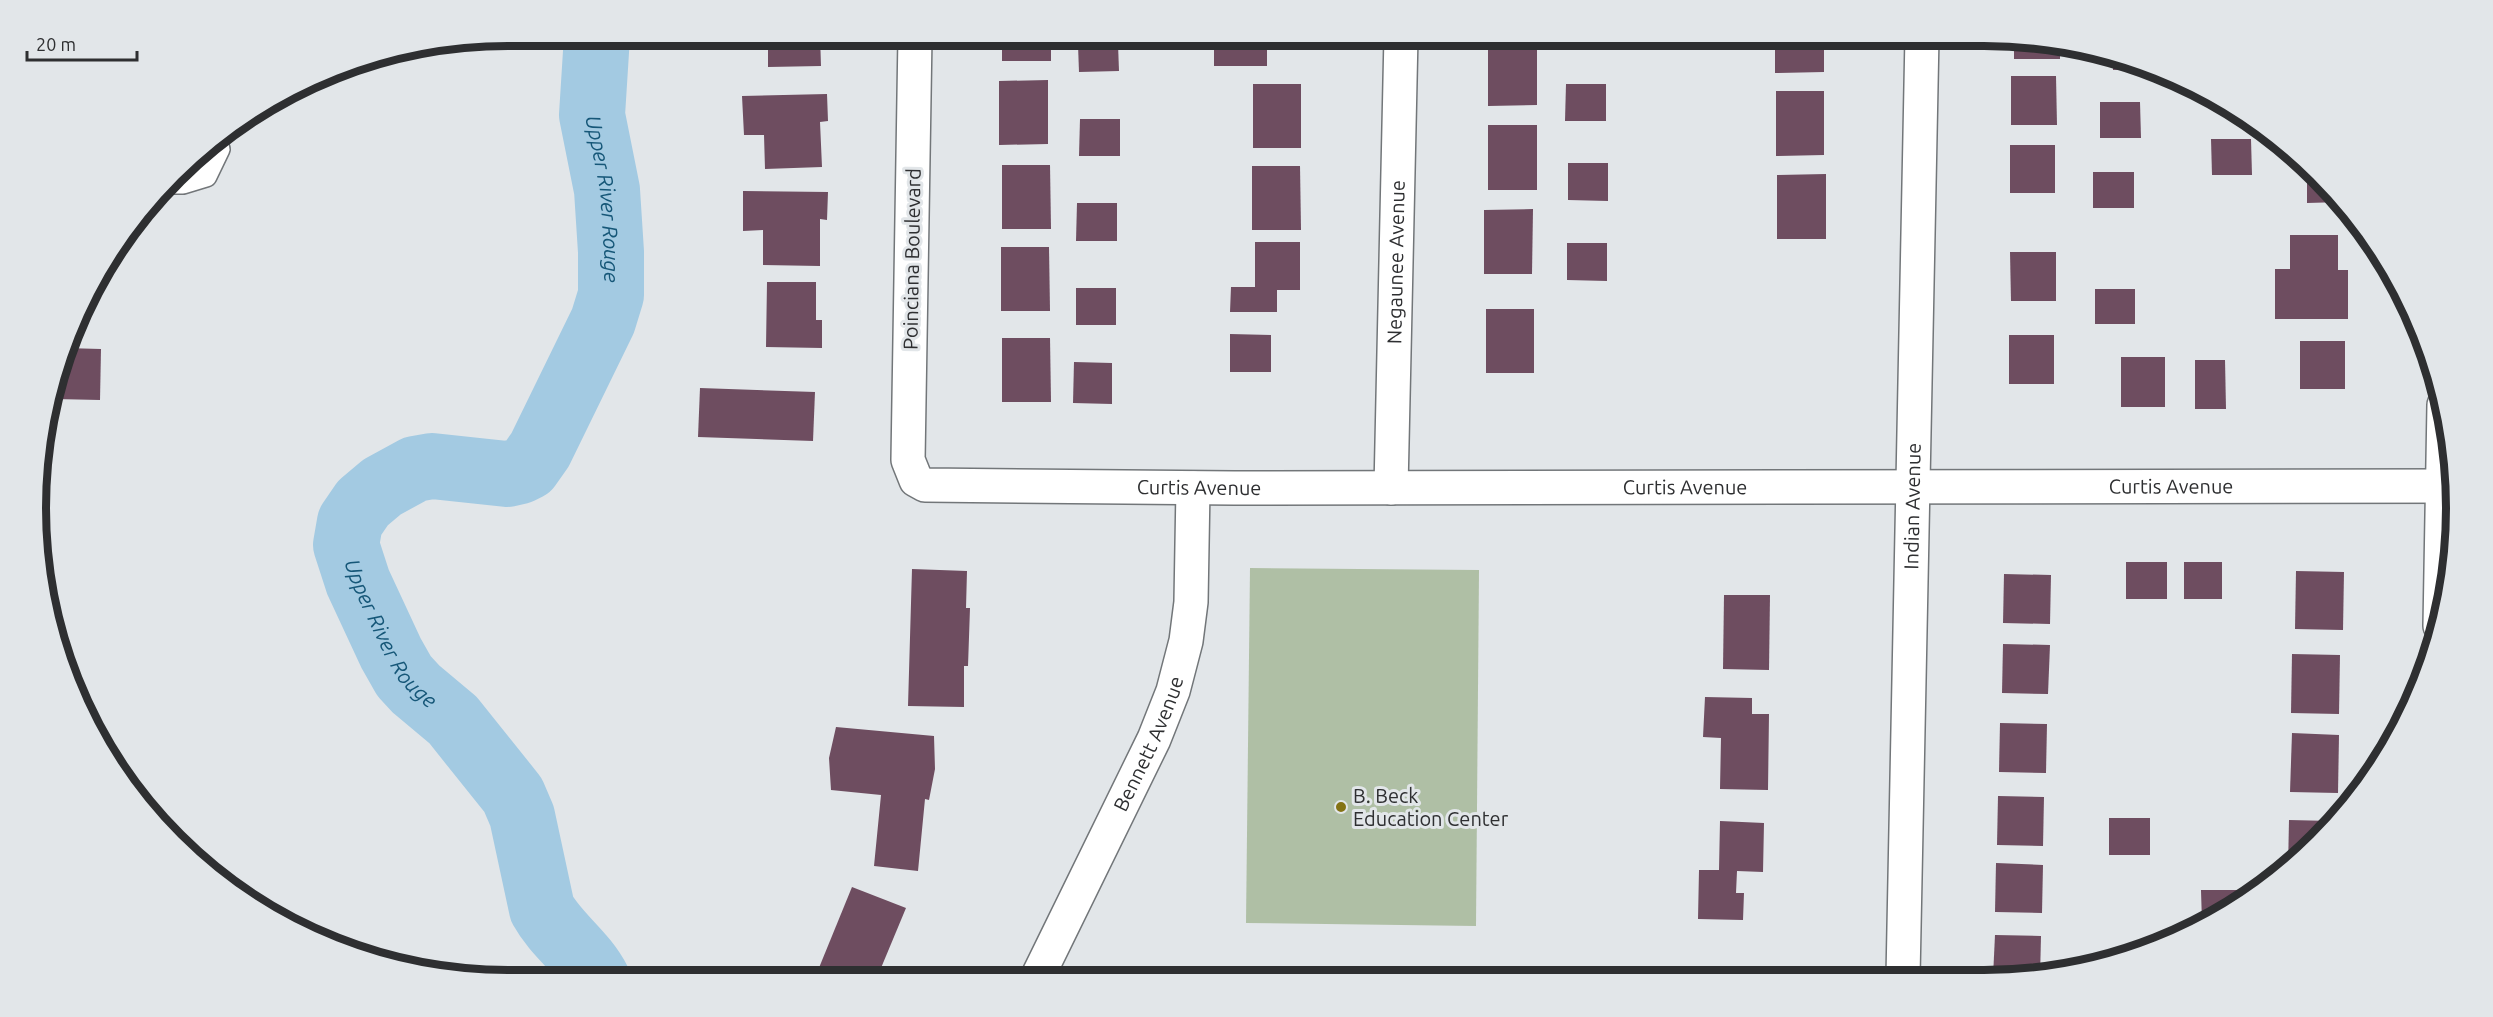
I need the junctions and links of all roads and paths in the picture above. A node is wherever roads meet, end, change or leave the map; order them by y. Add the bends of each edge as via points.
1 (915, 46) edge
2 (1401, 46) edge
3 (1922, 46) edge
4 (219, 149) dead end
5 (181, 183) edge
6 (916, 480) joint
7 (2446, 486) edge
8 (1193, 488) junction
9 (1391, 488) junction
10 (1912, 488) junction
11 (2446, 533) edge
12 (2445, 550) edge
13 (1041, 970) edge
14 (1903, 970) edge

1 - 6 street, Poinciana Boulevard via 908,460
2 - 9 street, Negaunee Avenue
3 - 10 street, Indian Avenue
4 - 5 lane via 206,176
6 - 8 street, Curtis Avenue via 925,485
7 - 10 street, Curtis Avenue
8 - 9 street, Curtis Avenue
8 - 13 street, Bennett Avenue via 1191,602 1173,691 1154,739
9 - 10 street, Curtis Avenue
10 - 14 street, Indian Avenue
11 - 12 street

